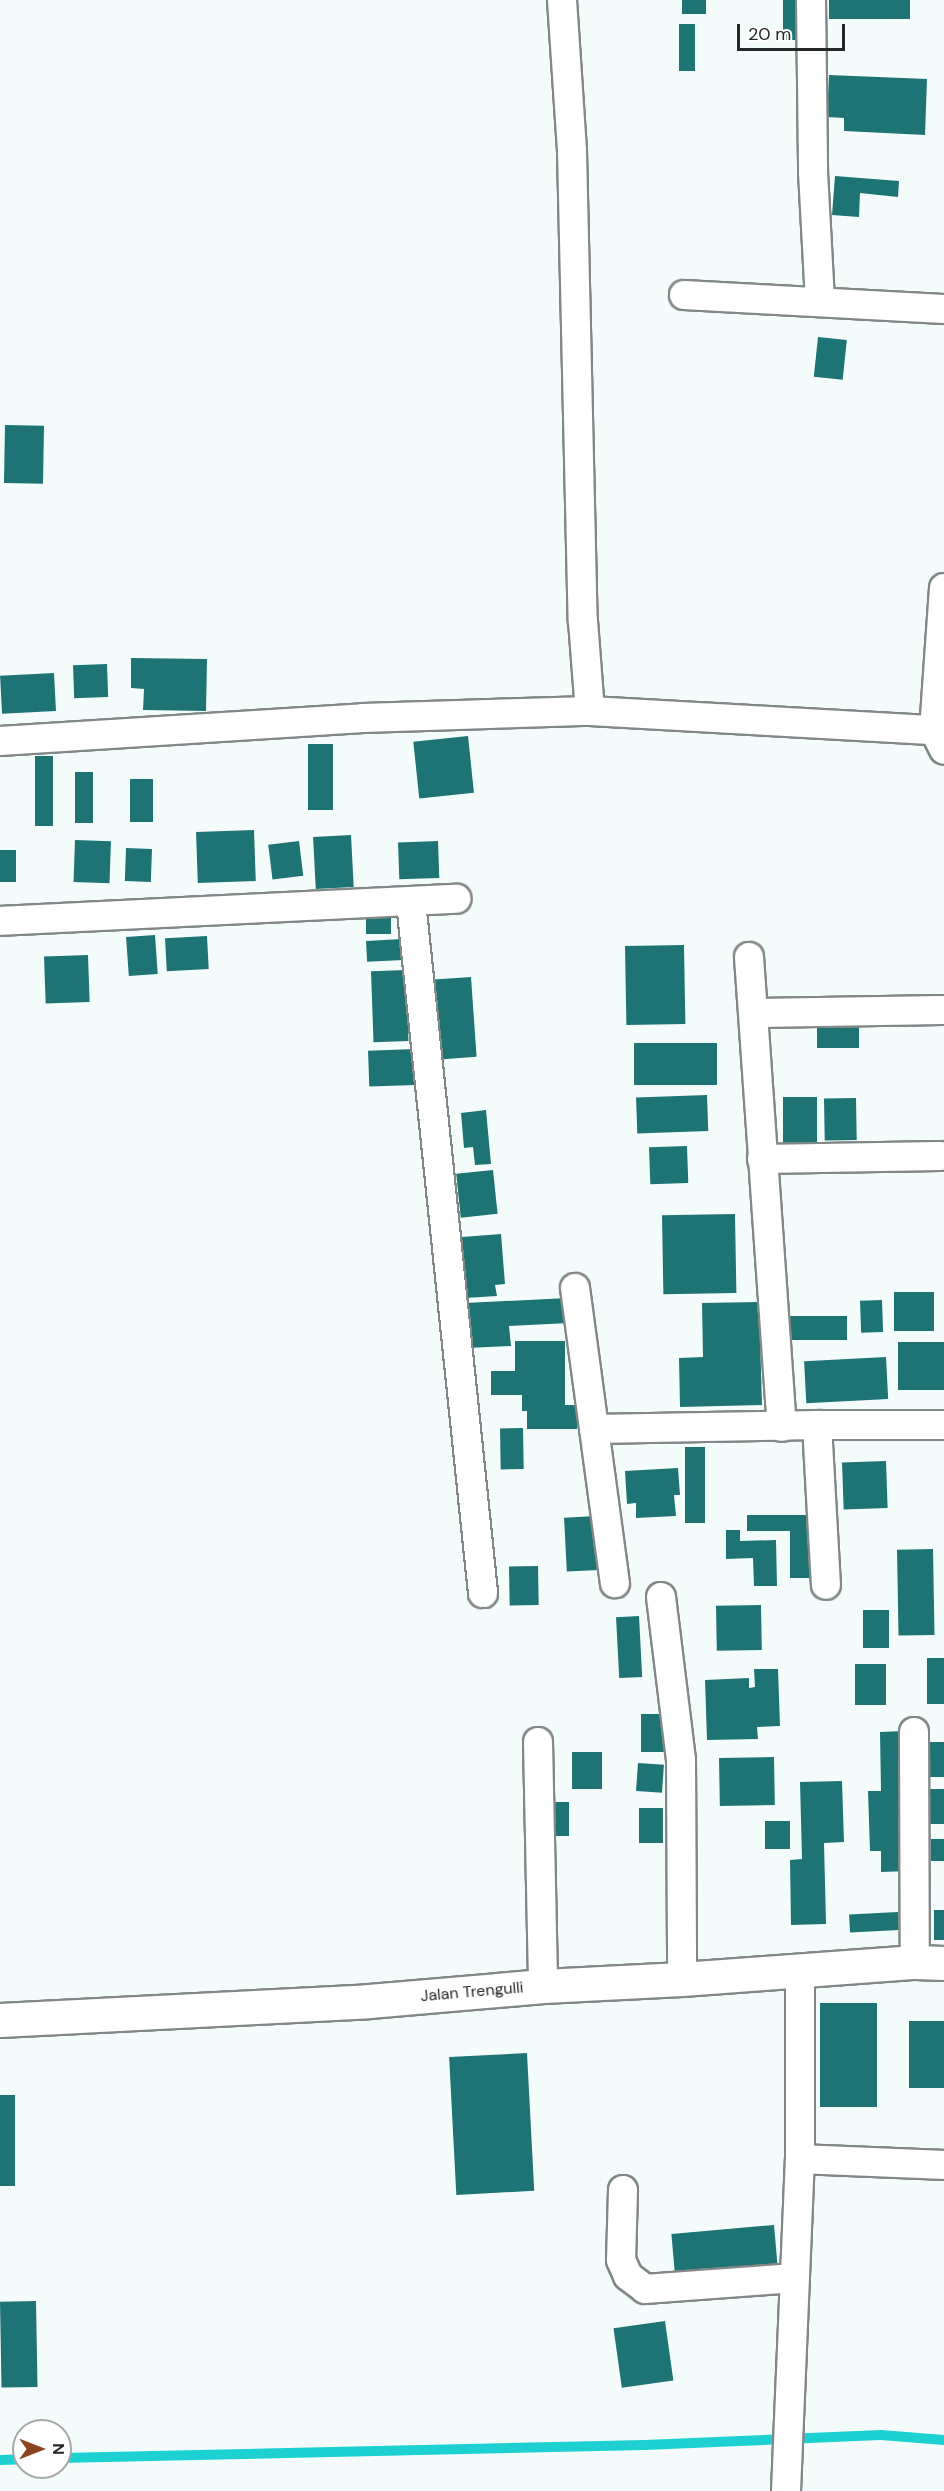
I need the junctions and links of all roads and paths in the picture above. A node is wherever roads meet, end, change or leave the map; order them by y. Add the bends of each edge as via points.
1 (562, 0) edge
2 (811, 0) edge
3 (684, 295) dead end
4 (820, 302) junction
5 (944, 309) edge
6 (944, 588) edge
7 (591, 711) junction
8 (939, 740) edge
9 (0, 741) edge
10 (456, 899) dead end
11 (411, 902) junction
12 (0, 921) edge
13 (749, 957) dead end
14 (944, 1010) edge
15 (755, 1013) junction
16 (940, 1156) dead end
17 (762, 1159) junction
18 (575, 1287) dead end
19 (817, 1425) junction
20 (944, 1425) edge
21 (782, 1427) junction
22 (594, 1429) junction
23 (615, 1583) dead end
24 (826, 1585) dead end
25 (483, 1593) dead end
26 (662, 1598) dead end
27 (914, 1731) dead end
28 (538, 1742) dead end
29 (929, 1962) edge
30 (800, 1971) junction
31 (682, 1979) junction
32 (543, 1986) junction
33 (0, 2020) edge
34 (800, 2159) junction
35 (944, 2165) edge
36 (623, 2190) dead end
37 (795, 2278) junction
38 (786, 2491) edge

1 - 7 street via 572,151 583,621
2 - 4 street via 813,171
3 - 4 street
4 - 5 street
6 - 8 street
7 - 8 street
7 - 9 street via 363,718
10 - 11 street
11 - 12 street
11 - 25 street
13 - 15 street
14 - 15 street
15 - 17 street
16 - 17 street
17 - 21 street
18 - 22 street
19 - 20 street
19 - 21 street
19 - 24 street
21 - 22 street
22 - 23 street
26 - 31 street via 681,1760
27 - 29 street
28 - 32 street
29 - 30 main road, Jalan Trengulli
30 - 31 main road, Jalan Trengulli
30 - 34 street
31 - 32 main road, Jalan Trengulli
32 - 33 main road, Jalan Trengulli via 369,2001
34 - 35 street
34 - 37 street
36 - 37 street via 621,2260 628,2276 645,2289
37 - 38 street

